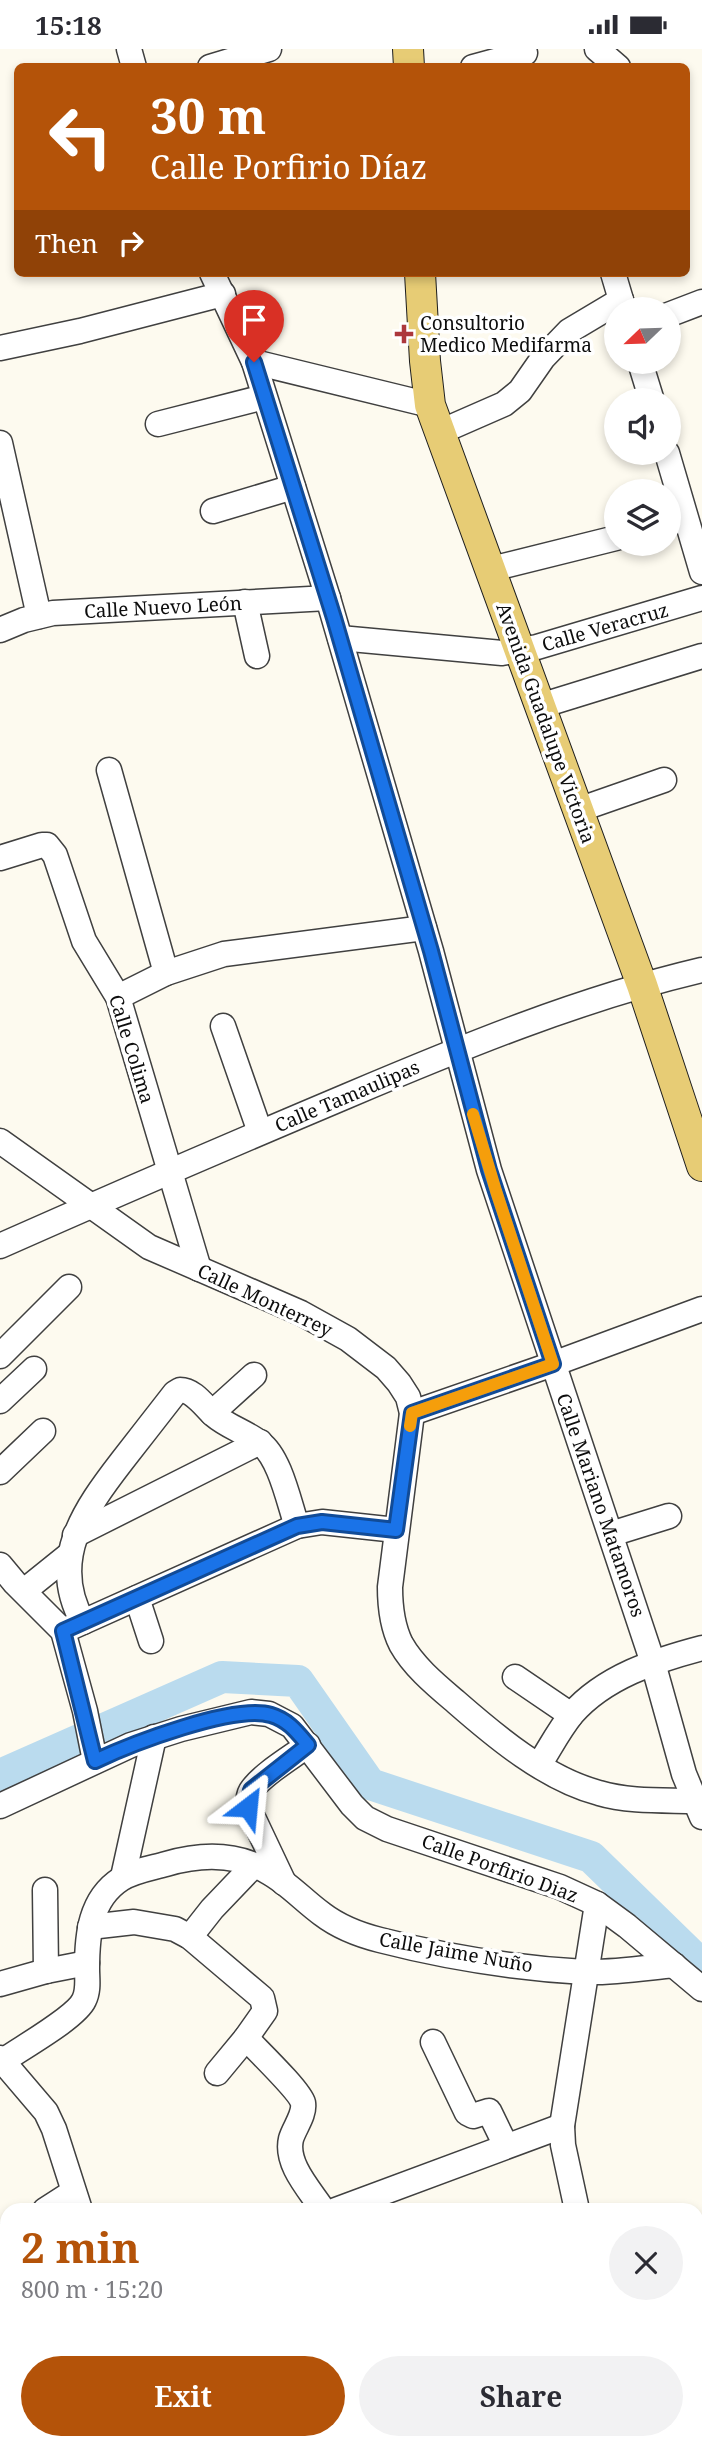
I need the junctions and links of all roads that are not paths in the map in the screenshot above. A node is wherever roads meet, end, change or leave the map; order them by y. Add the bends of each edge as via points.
1 (269, 49) edge
2 (597, 49) edge
3 (525, 53) dead end
4 (223, 63) edge
5 (488, 63) edge
6 (613, 63) edge
7 (420, 277) edge
8 (614, 277) edge
9 (218, 283) edge
10 (620, 297) edge
11 (702, 302) edge
12 (681, 310) edge
13 (604, 314) edge
14 (0, 348) edge
15 (254, 362) junction
16 (264, 397) junction
17 (435, 419) junction
18 (158, 424) dead end
19 (0, 443) edge
20 (293, 487) junction
21 (214, 511) dead end
22 (681, 528) edge
23 (604, 541) edge
24 (491, 569) junction
25 (702, 572) edge
26 (328, 598) junction
27 (702, 598) edge
28 (245, 603) junction
29 (39, 616) junction
30 (0, 629) edge
31 (340, 638) junction
32 (519, 651) junction
33 (257, 656) dead end
34 (702, 656) edge
35 (540, 706) junction
36 (109, 770) dead end
37 (664, 780) dead end
38 (578, 810) junction
39 (0, 857) edge
40 (424, 928) junction
41 (702, 970) edge
42 (166, 973) junction
43 (642, 985) junction
44 (118, 997) junction
45 (223, 1026) dead end
46 (457, 1050) junction
47 (260, 1132) junction
48 (0, 1141) edge
49 (702, 1166) edge
50 (170, 1171) junction
51 (89, 1206) junction
52 (0, 1246) edge
53 (199, 1269) junction
54 (69, 1287) dead end
55 (702, 1309) edge
56 (0, 1356) edge
57 (553, 1364) junction
58 (34, 1370) dead end
59 (254, 1375) dead end
60 (0, 1401) edge
61 (212, 1413) junction
62 (412, 1413) junction
63 (43, 1431) dead end
64 (260, 1442) junction
65 (0, 1472) edge
66 (669, 1516) dead end
67 (297, 1526) junction
68 (396, 1530) junction
69 (611, 1534) junction
70 (73, 1544) junction
71 (0, 1565) edge
72 (24, 1591) junction
73 (137, 1598) junction
74 (73, 1626) junction
75 (151, 1641) dead end
76 (702, 1648) edge
77 (653, 1663) junction
78 (516, 1677) dead end
79 (571, 1715) junction
80 (154, 1737) junction
81 (308, 1745) junction
82 (95, 1761) junction
83 (539, 1765) junction
84 (0, 1806) edge
85 (698, 1809) edge
86 (254, 1865) junction
87 (123, 1877) junction
88 (284, 1882) junction
89 (45, 1891) dead end
90 (597, 1904) junction
91 (90, 1927) junction
92 (190, 1937) junction
93 (87, 1963) junction
94 (674, 1965) junction
95 (46, 1971) junction
96 (585, 1972) junction
97 (700, 1983) edge
98 (0, 1984) edge
99 (246, 2038) junction
100 (433, 2042) dead end
101 (1, 2061) edge
102 (217, 2073) dead end
103 (562, 2126) junction
104 (506, 2146) junction
105 (76, 2201) edge
106 (319, 2203) edge
107 (355, 2203) edge
108 (575, 2203) edge

1 - 4 street
2 - 6 street
3 - 5 street
7 - 17 main road, Avenida Guadalupe Victoria via 425,361
8 - 10 street
9 - 14 street via 80,331
9 - 15 street, Calle Mariano Matamoros
11 - 12 street
13 - 17 street via 569,331 504,404
15 - 16 street, Calle Mariano Matamoros
15 - 17 street
16 - 18 street
16 - 20 street, Calle Mariano Matamoros
17 - 24 main road, Avenida Guadalupe Victoria
19 - 29 street
20 - 21 street
20 - 26 street, Calle Mariano Matamoros
22 - 25 street
23 - 24 street
24 - 32 main road, Avenida Guadalupe Victoria
26 - 28 street, Calle Nuevo León
26 - 31 street, Calle Mariano Matamoros
27 - 32 street, Calle Veracruz
28 - 29 street, Calle Nuevo León
28 - 33 street
29 - 30 street, Calle Nuevo León
31 - 32 street, Calle Veracruz via 477,652
31 - 40 street, Calle Mariano Matamoros
32 - 35 main road, Avenida Guadalupe Victoria
34 - 35 street
35 - 38 main road, Avenida Guadalupe Victoria
36 - 42 street
37 - 38 street
38 - 43 main road, Avenida Guadalupe Victoria
39 - 44 street, Calle Colima via 35,845 52,850 83,941
40 - 42 street via 224,954
40 - 46 street, Calle Mariano Matamoros
41 - 43 street, Calle Tamaulipas
42 - 44 street
43 - 46 street, Calle Tamaulipas
43 - 49 main road, Avenida Guadalupe Victoria
44 - 50 street, Calle Colima
45 - 47 street
46 - 47 street, Calle Tamaulipas
46 - 57 street, Calle Mariano Matamoros via 489,1170
47 - 50 street, Calle Tamaulipas
48 - 51 street, Calle Monterrey
50 - 51 street, Calle Tamaulipas
50 - 53 street, Calle Colima
51 - 52 street, Calle Tamaulipas
51 - 53 street, Calle Monterrey via 149,1247
53 - 62 street, Calle Monterrey via 302,1313 348,1339 400,1383
54 - 56 street
55 - 57 street
57 - 62 street
57 - 69 street, Calle Mariano Matamoros
58 - 60 street
59 - 61 street
61 - 64 street
61 - 70 street via 185,1390 175,1393 97,1494 83,1515
62 - 68 street
63 - 65 street
64 - 67 street via 276,1464
64 - 70 street
66 - 69 street
67 - 68 street via 322,1522
67 - 73 street
68 - 83 street via 390,1608 401,1644 435,1684 509,1747
69 - 77 street, Calle Mariano Matamoros
70 - 72 street
70 - 74 street
71 - 72 street
72 - 74 street
73 - 74 street
73 - 75 street
74 - 82 street
76 - 77 street
77 - 79 street via 605,1686
77 - 85 street, Calle Mariano Matamoros
78 - 79 street
79 - 83 street
80 - 81 street, Calle Porfirio Diaz via 251,1712 282,1719
80 - 82 street, Calle Porfirio Diaz
80 - 87 street
81 - 88 street via 261,1781 248,1798 248,1807
81 - 90 street, Calle Porfirio Diaz via 339,1791 365,1818
82 - 84 street, Calle Porfirio Diaz
83 - 85 street via 600,1794
86 - 87 street, Calle Jaime Nuño via 229,1858 194,1857
86 - 88 street, Calle Jaime Nuño
86 - 92 street
87 - 91 street, Calle Jaime Nuño via 103,1895
88 - 96 street, Calle Jaime Nuño via 324,1916 377,1939 480,1961
89 - 95 street
90 - 94 street, Calle Porfirio Diaz
90 - 96 street
91 - 92 street via 134,1922
91 - 93 street, Calle Jaime Nuño
92 - 99 street via 262,1997 265,2011
93 - 95 street
93 - 101 street, Calle Jaime Nuño via 87,1989 78,2010
94 - 96 street, Calle Jaime Nuño
94 - 97 street, Calle Porfirio Diaz
95 - 98 street
96 - 103 street
99 - 102 street
99 - 106 street via 299,2095 303,2110 291,2139 292,2161
100 - 104 street via 467,2113 473,2116 489,2111
101 - 105 street via 46,2112
103 - 104 street
103 - 108 street
104 - 107 street

